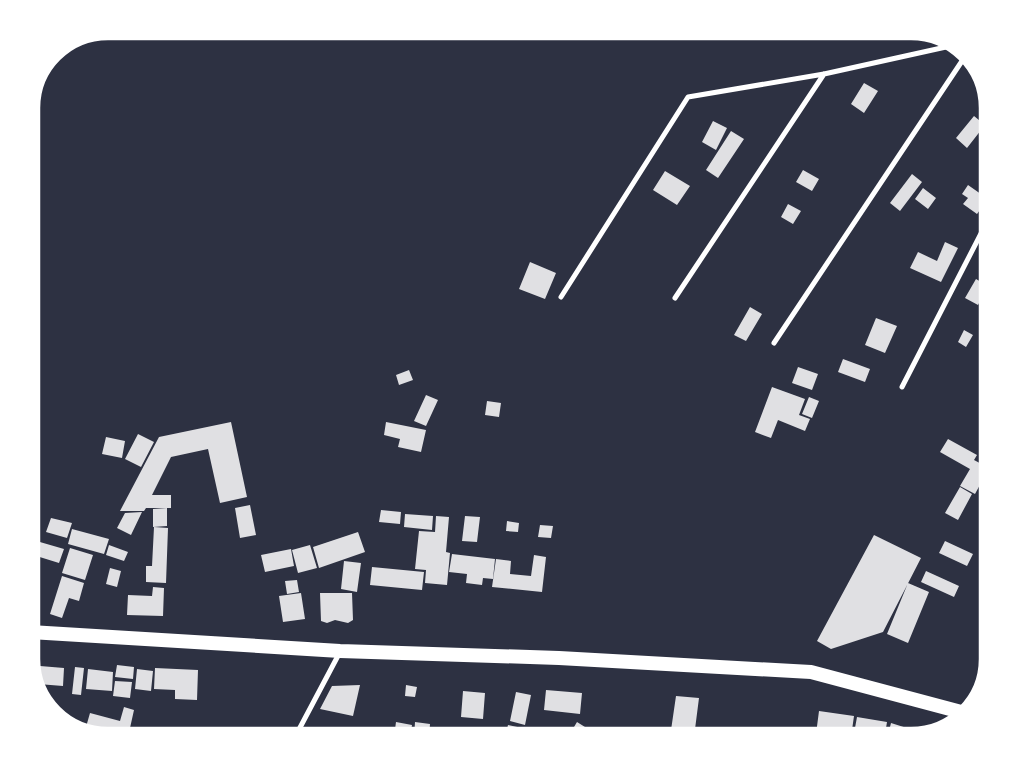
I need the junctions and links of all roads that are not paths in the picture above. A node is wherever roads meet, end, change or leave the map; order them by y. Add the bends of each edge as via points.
1 (945, 47) edge
2 (962, 61) edge
3 (824, 74) junction
4 (980, 235) edge
5 (561, 297) dead end
6 (675, 298) dead end
7 (774, 343) dead end
8 (902, 387) dead end
9 (39, 633) edge
10 (340, 651) junction
11 (957, 711) edge
12 (300, 728) edge

1 - 3 street
2 - 7 street
3 - 5 street via 688,97
3 - 6 street
4 - 8 street
9 - 10 highway
10 - 11 highway via 559,658 811,672
10 - 12 street

